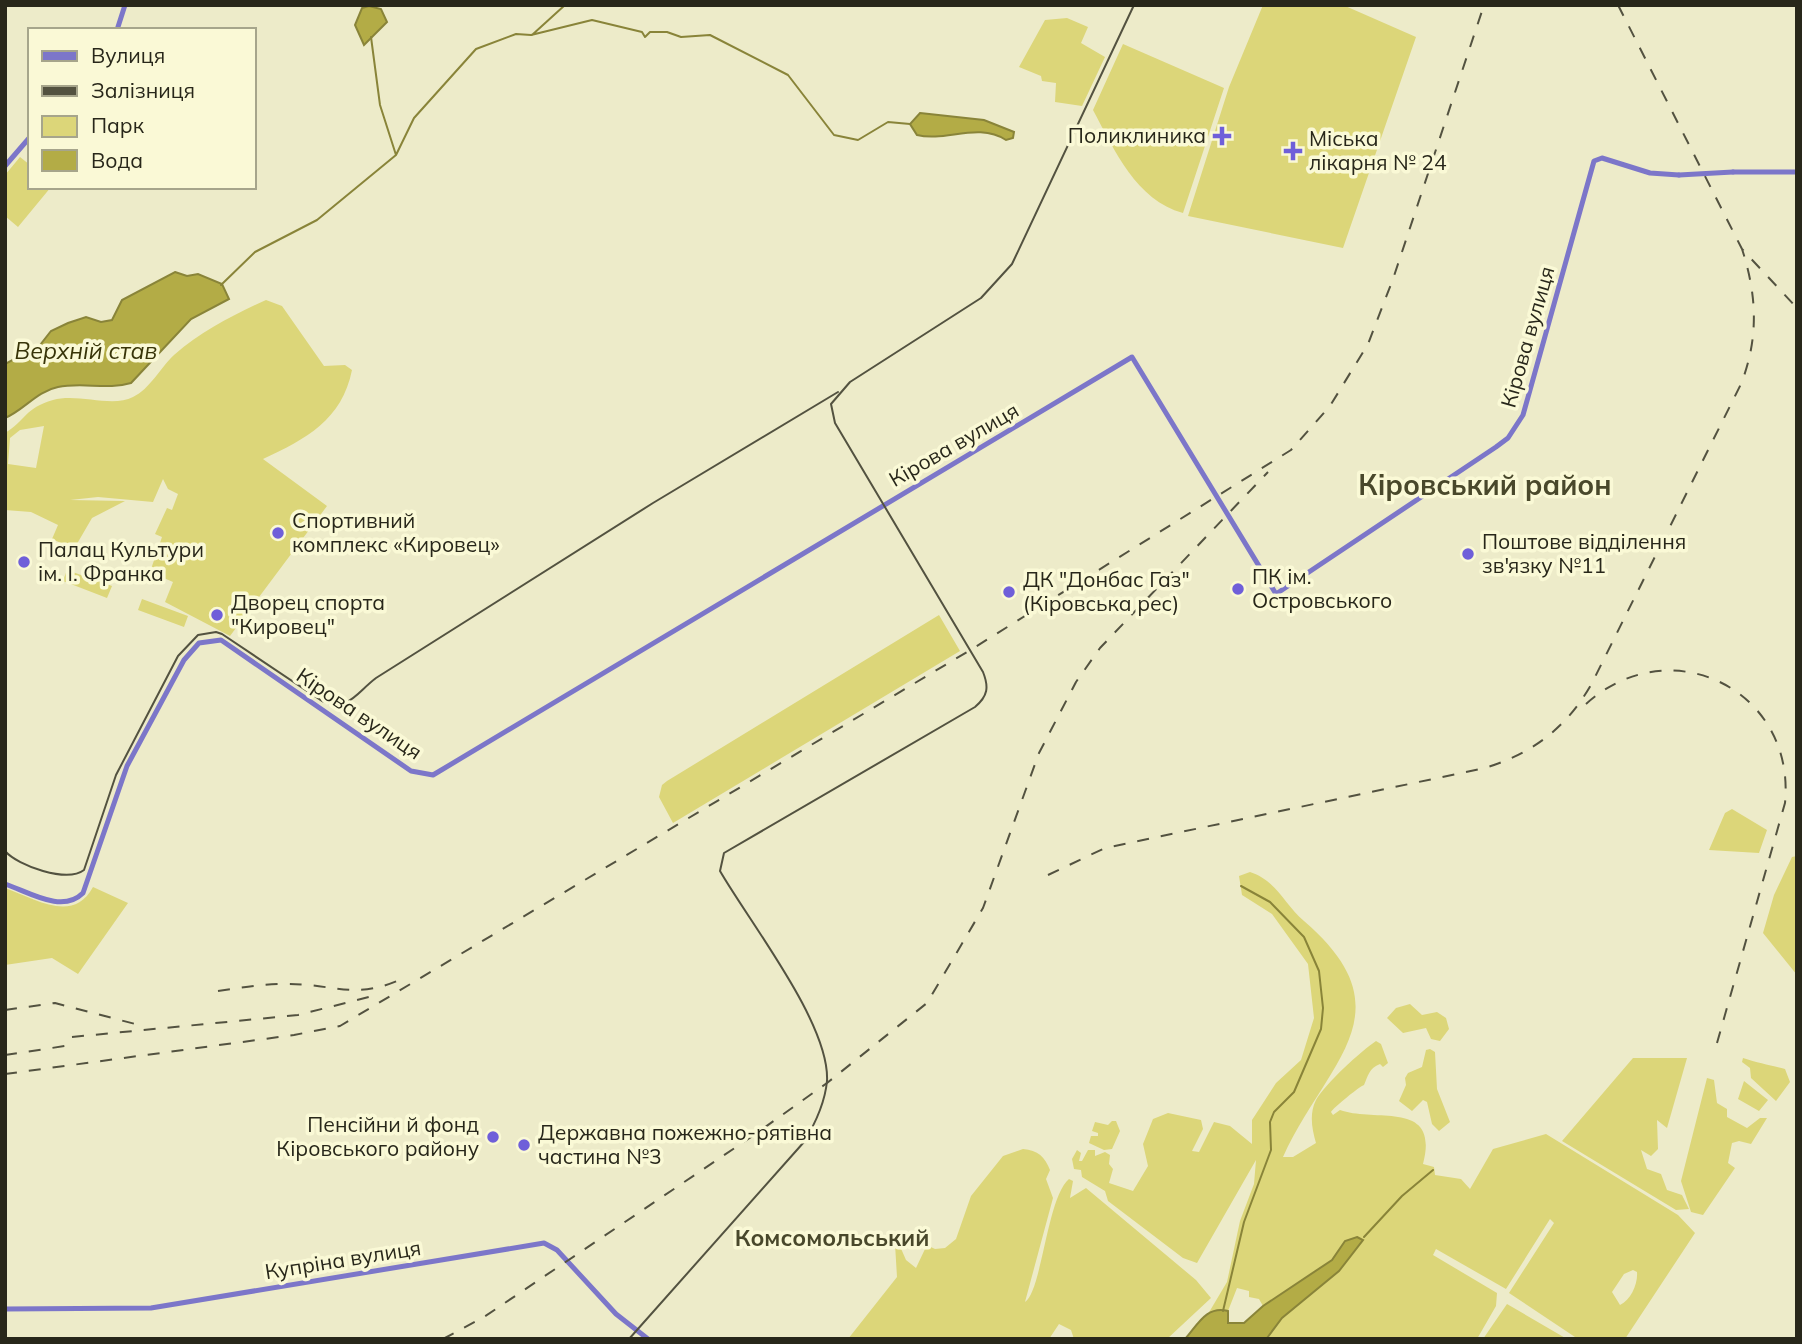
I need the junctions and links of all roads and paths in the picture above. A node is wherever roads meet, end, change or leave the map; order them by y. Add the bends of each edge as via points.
1 (125, 5) edge
2 (118, 28) edge
3 (28, 139) edge
4 (5, 166) edge
5 (1797, 172) edge
6 (5, 884) edge
7 (5, 1309) edge
8 (648, 1339) edge

1 - 2 main road
3 - 4 main road
5 - 6 main road, Кірова вулиця, bridge via 1679,175 1650,173 1602,158 1594,161 1517,428 1496,447 1276,594 1132,357 433,775 411,771 221,640 199,643 184,660 127,766 83,893 60,903
7 - 8 main road, Купріна вулиця via 151,1308 544,1243 557,1250 616,1314

